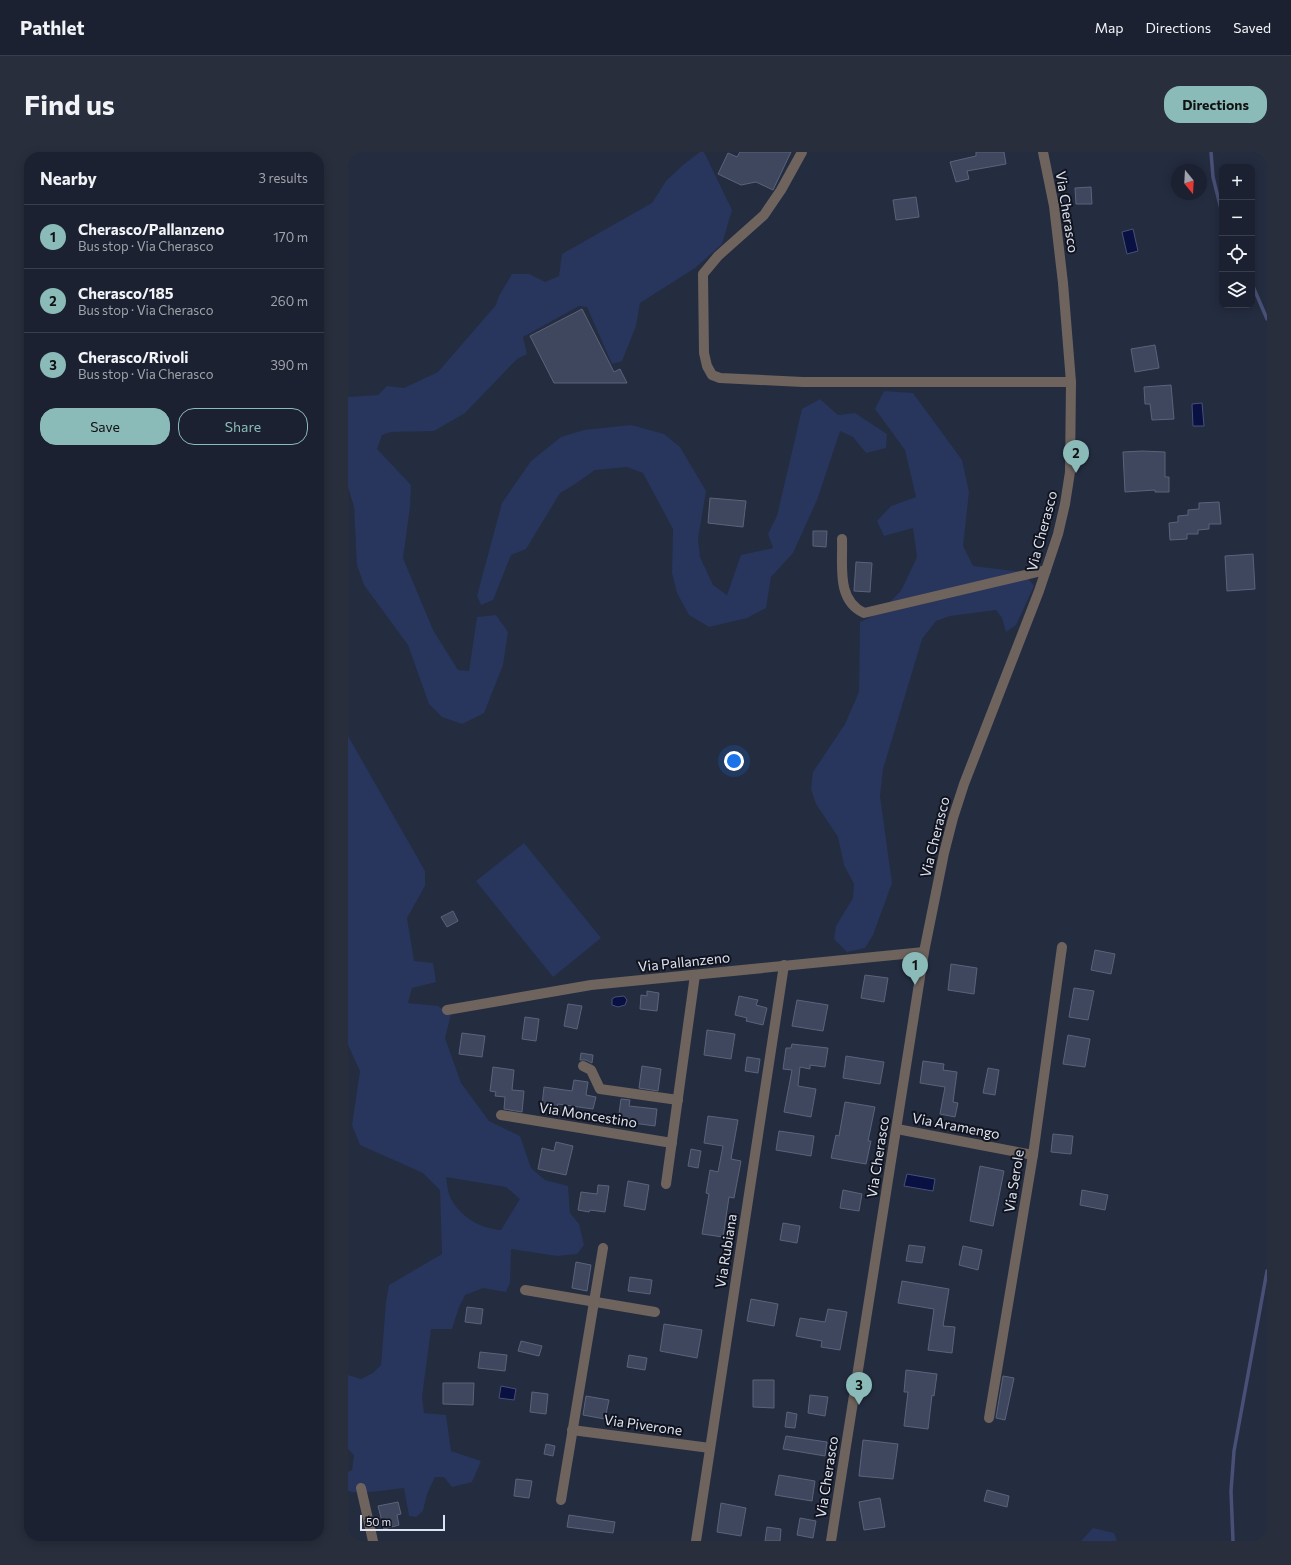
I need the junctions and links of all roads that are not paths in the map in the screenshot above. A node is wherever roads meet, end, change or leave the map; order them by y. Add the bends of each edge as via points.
1 (802, 152) edge
2 (1043, 152) edge
3 (1071, 382) junction
4 (842, 539) dead end
5 (1046, 570) junction
6 (1062, 948) dead end
7 (924, 952) junction
8 (784, 965) junction
9 (695, 975) junction
10 (447, 1010) dead end
11 (583, 1066) dead end
12 (678, 1100) junction
13 (501, 1115) dead end
14 (897, 1129) junction
15 (672, 1143) junction
16 (1033, 1155) junction
17 (666, 1184) dead end
18 (603, 1248) dead end
19 (525, 1290) dead end
20 (594, 1300) junction
21 (655, 1312) dead end
22 (989, 1418) dead end
23 (572, 1430) junction
24 (710, 1448) junction
25 (361, 1488) dead end
26 (561, 1500) dead end
27 (373, 1541) edge
28 (696, 1541) edge
29 (831, 1541) edge

1 - 3 street via 764,215 718,256 702,274 704,353 712,375 720,378 803,382
2 - 3 street, Via Cherasco via 1054,206
3 - 5 street, Via Cherasco via 1070,472 1065,504
4 - 5 street via 843,590 856,609 864,613
5 - 7 street, Via Cherasco via 952,818
6 - 16 street, Via Serole
7 - 8 street, Via Pallanzeno
7 - 14 street, Via Cherasco
8 - 9 street, Via Pallanzeno
8 - 24 street, Via Rubiana
9 - 10 street, Via Pallanzeno via 572,988
9 - 12 street
11 - 12 street via 591,1070 600,1089
12 - 15 street
13 - 15 street, Via Moncestino
14 - 16 street, Via Aramengo
14 - 29 street, Via Cherasco
15 - 17 street
16 - 22 street, Via Serole
18 - 20 street
19 - 20 street
20 - 21 street
20 - 23 street
23 - 24 street, Via Piverone
23 - 26 street
24 - 28 street, Via Rubiana
25 - 27 street

